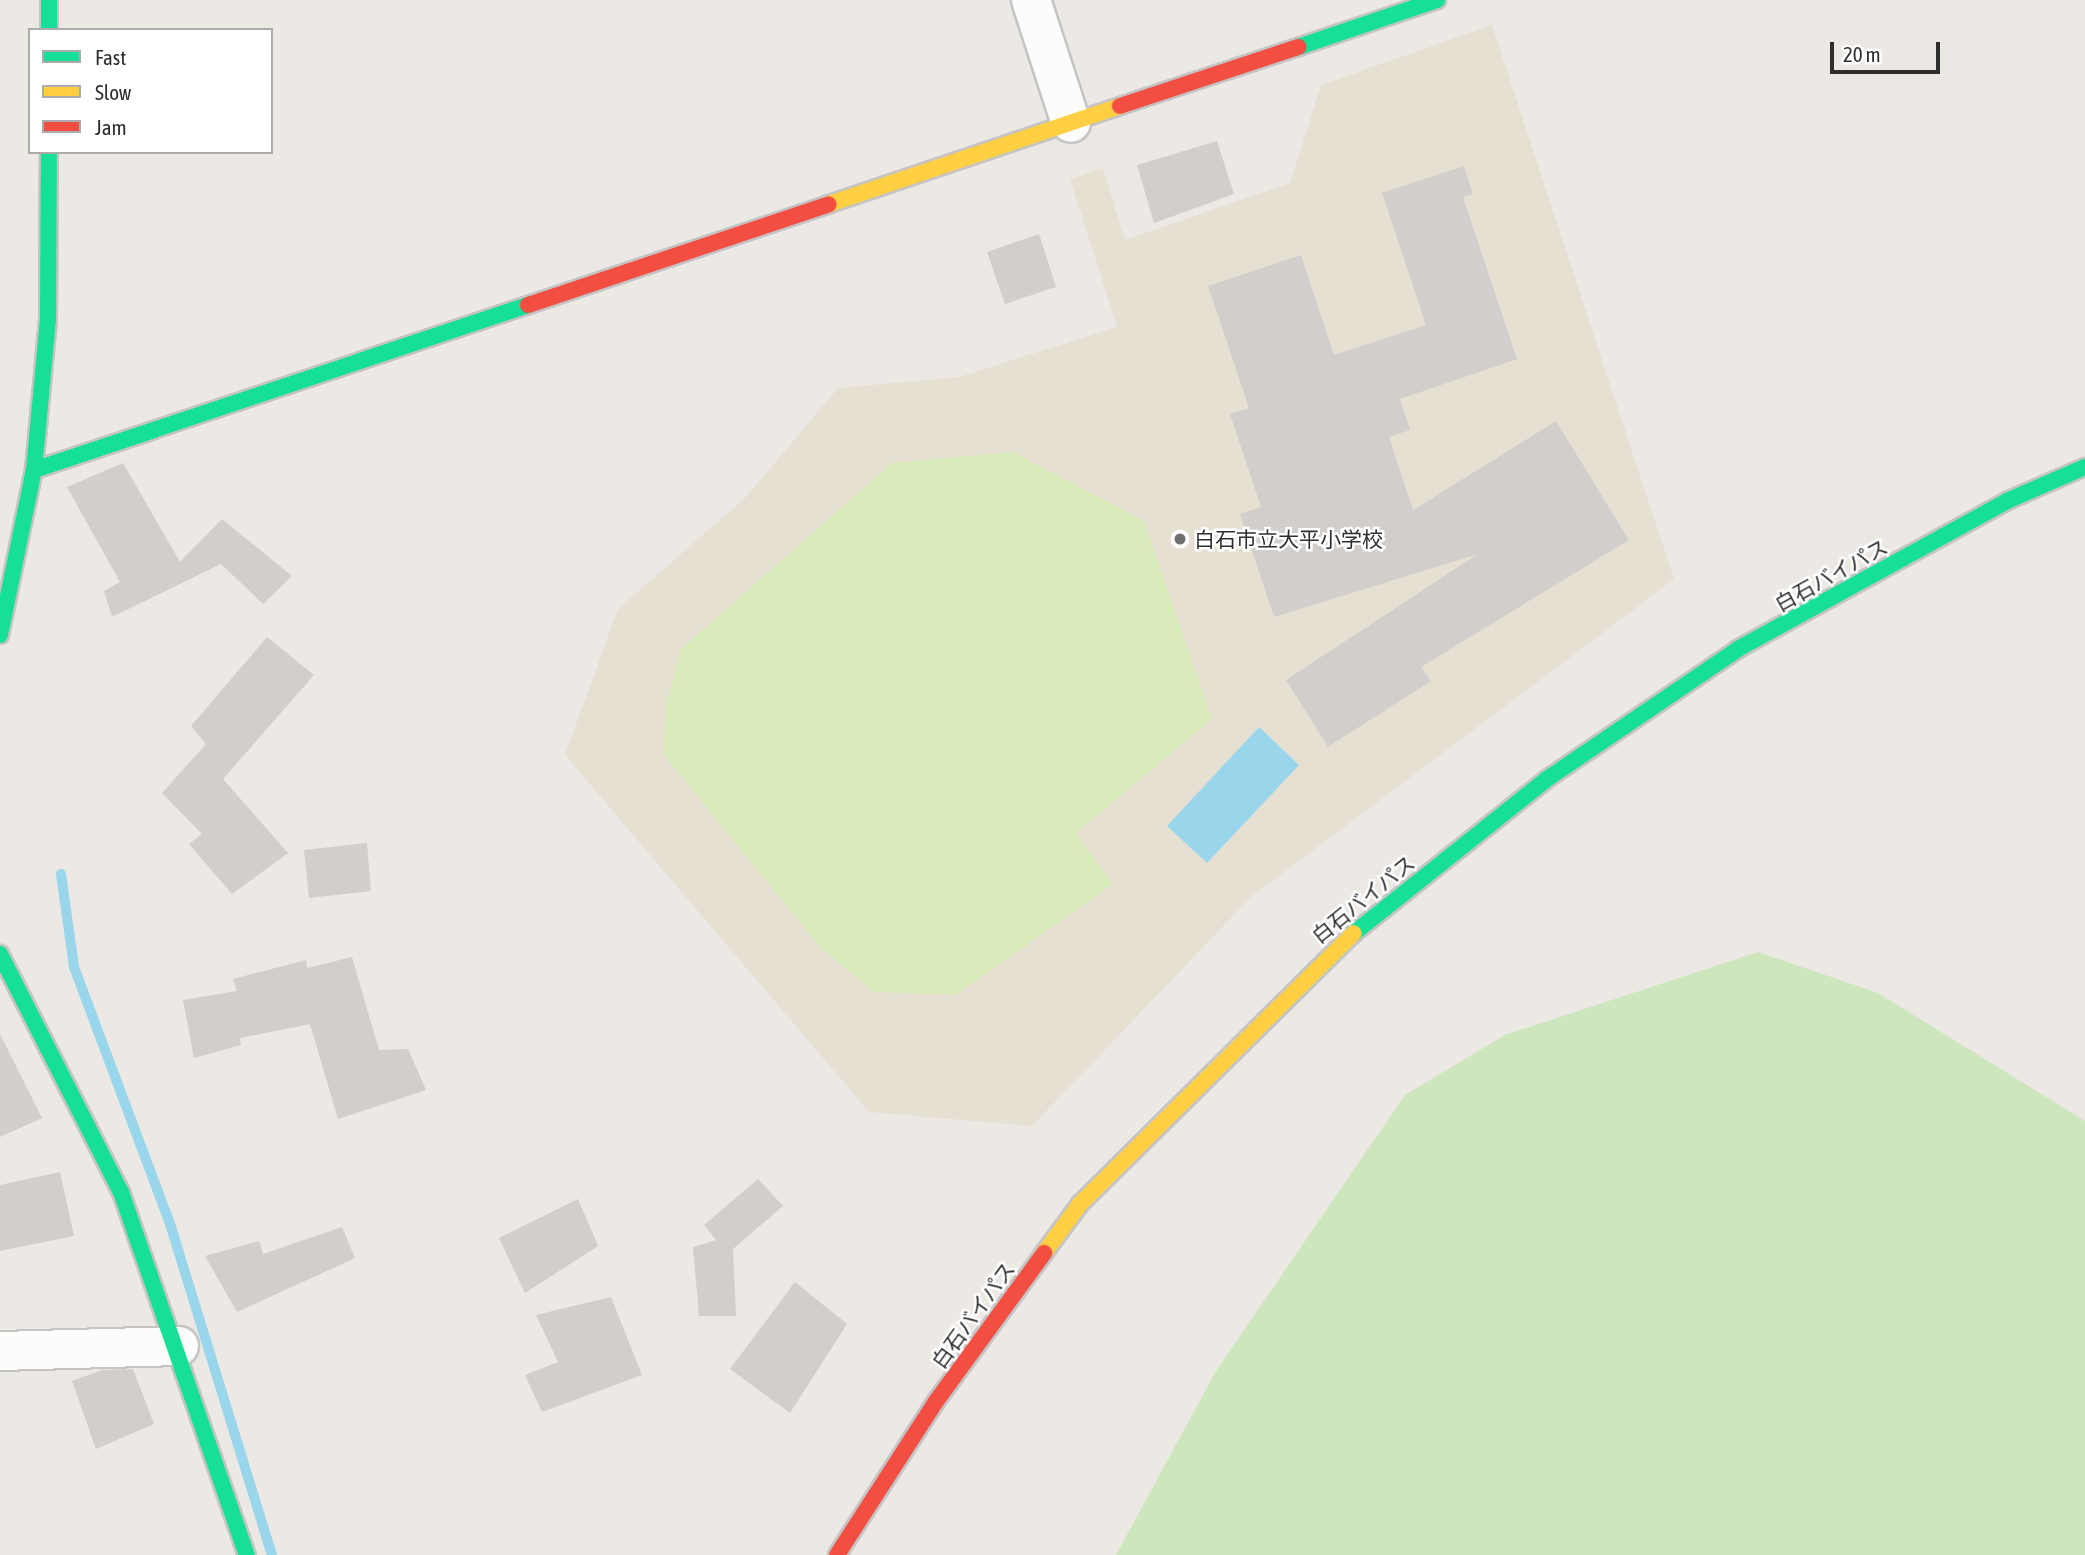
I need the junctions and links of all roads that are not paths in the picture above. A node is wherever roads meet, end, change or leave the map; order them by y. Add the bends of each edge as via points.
1 (50, 0) edge
2 (1031, 0) edge
3 (1437, 0) edge
4 (49, 28) edge
5 (1071, 123) junction
6 (49, 154) edge
7 (2085, 467) edge
8 (34, 470) junction
9 (0, 635) edge
10 (0, 954) edge
11 (179, 1346) junction
12 (0, 1351) edge
13 (247, 1555) edge
14 (837, 1555) edge

1 - 4 main road
2 - 5 street
3 - 5 main road
5 - 8 main road
6 - 8 main road via 48,318
7 - 14 main road, 白石バイパス via 2007,501 1738,649 1547,779 1329,953 1080,1204 937,1400
8 - 9 main road
10 - 11 main road via 121,1192
11 - 12 street
11 - 13 main road

